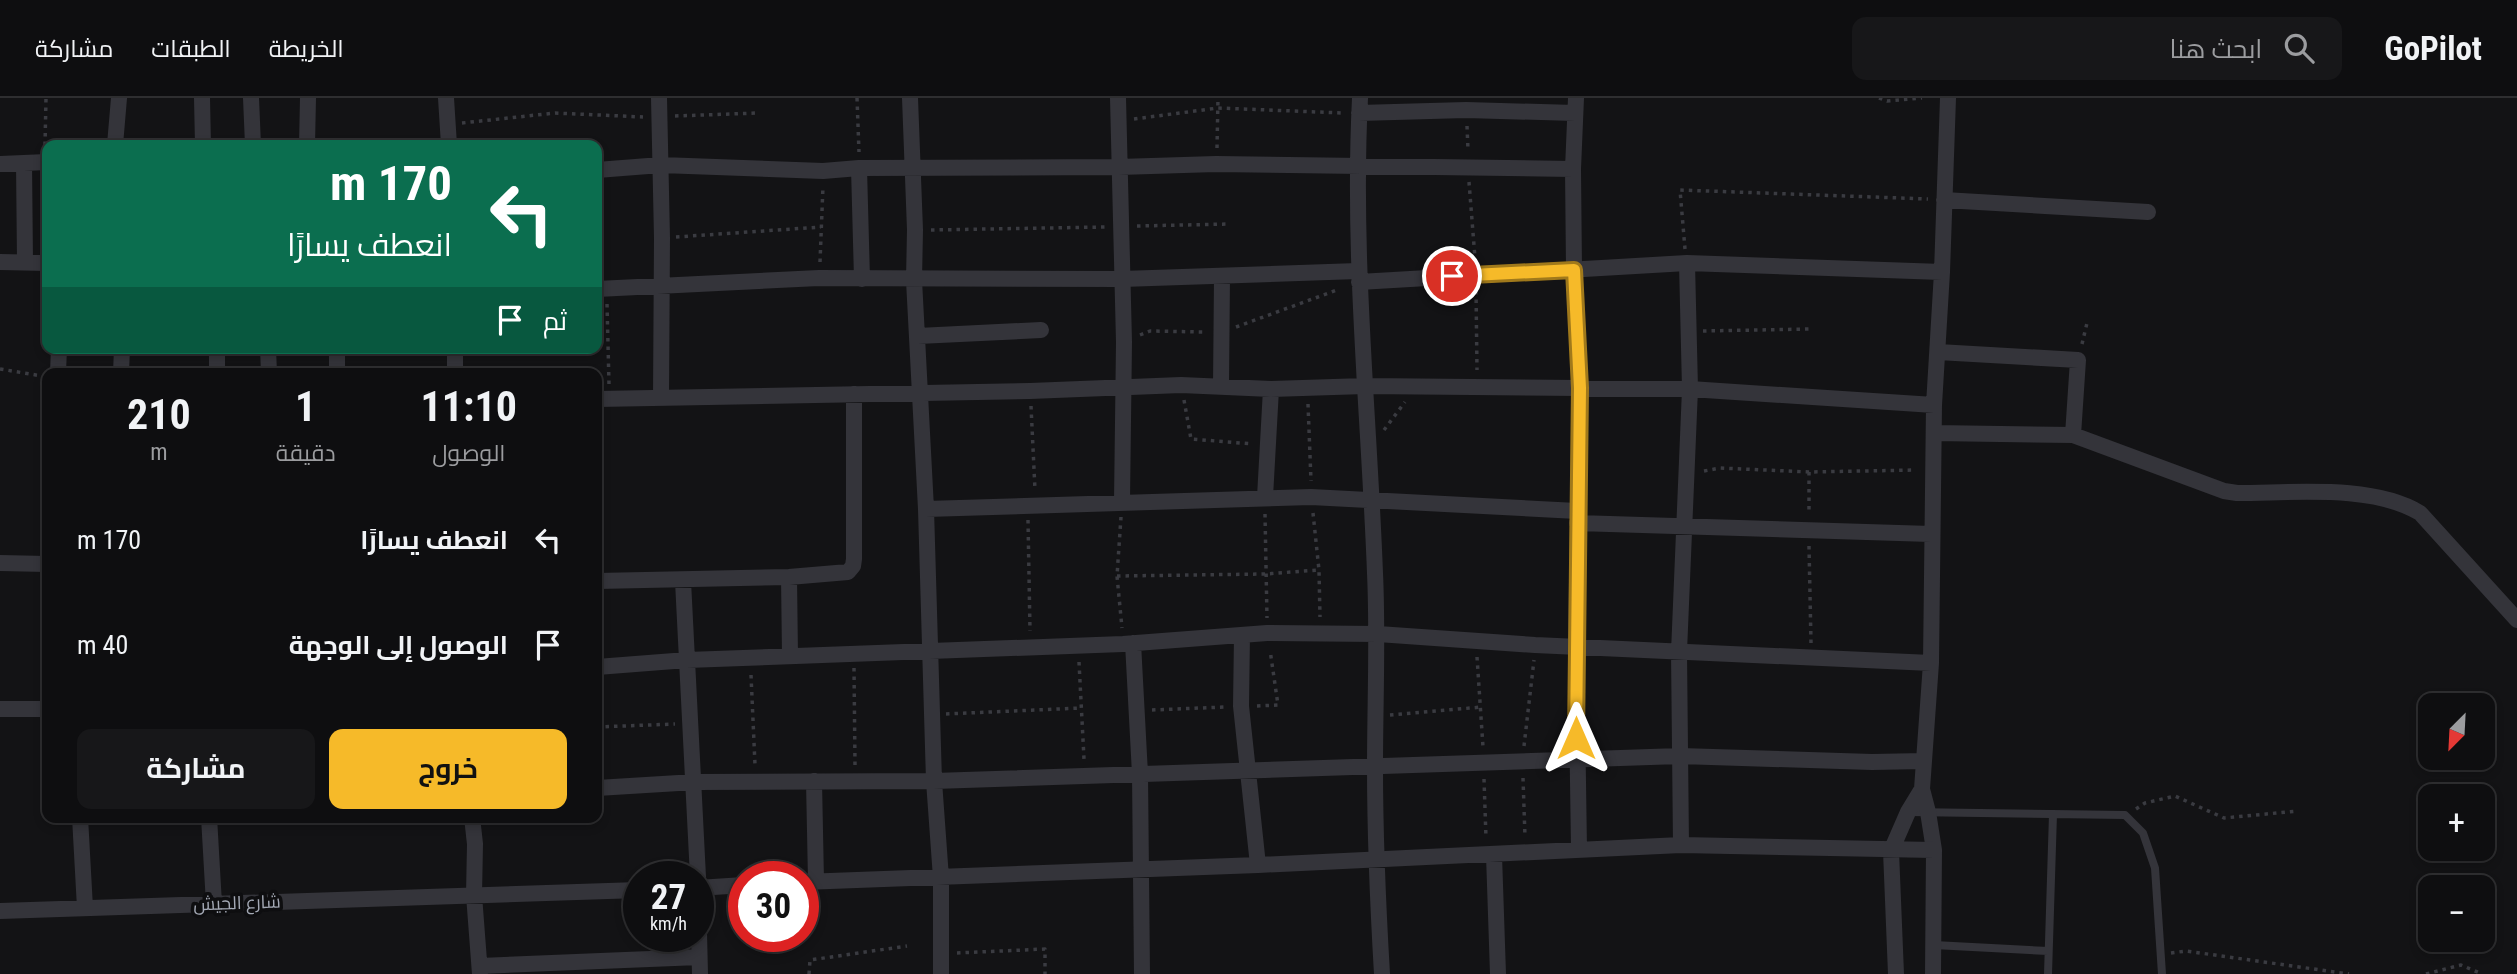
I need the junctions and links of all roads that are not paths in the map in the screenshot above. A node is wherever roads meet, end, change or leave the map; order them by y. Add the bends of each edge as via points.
1 (119, 98) edge
2 (202, 98) edge
3 (251, 98) edge
4 (308, 98) edge
5 (446, 98) edge
6 (659, 98) edge
7 (910, 98) edge
8 (1118, 98) edge
9 (1948, 98) edge
10 (1359, 106) edge
11 (1576, 106) edge
12 (115, 140) edge
13 (203, 140) edge
14 (253, 140) edge
15 (307, 140) edge
16 (449, 140) edge
17 (42, 162) edge
18 (24, 163) junction
19 (0, 164) edge
20 (661, 165) junction
21 (912, 167) junction
22 (1119, 167) junction
23 (859, 168) junction
24 (1357, 168) junction
25 (1573, 169) junction
26 (602, 170) edge
27 (1944, 200) junction
28 (2148, 212) dead end
29 (0, 262) edge
30 (25, 262) junction
31 (42, 263) edge
32 (1687, 263) junction
33 (1574, 270) junction
34 (1942, 272) junction
35 (1359, 276) junction
36 (1222, 277) junction
37 (862, 279) junction
38 (1122, 279) junction
39 (914, 280) junction
40 (660, 285) junction
41 (602, 289) edge
42 (1041, 330) dead end
43 (918, 336) junction
44 (1938, 352) junction
45 (1221, 386) junction
46 (1365, 386) junction
47 (1123, 388) junction
48 (1271, 388) junction
49 (1580, 388) junction
50 (1690, 389) junction
51 (921, 392) junction
52 (854, 394) junction
53 (661, 398) junction
54 (603, 399) edge
55 (1934, 405) junction
56 (1934, 433) junction
57 (2073, 435) junction
58 (1265, 498) junction
59 (1373, 500) junction
60 (1122, 501) junction
61 (926, 509) junction
62 (1577, 517) junction
63 (1684, 526) junction
64 (1931, 534) junction
65 (0, 563) edge
66 (42, 564) edge
67 (789, 577) junction
68 (602, 581) edge
69 (683, 581) junction
70 (2517, 620) edge
71 (1378, 634) junction
72 (1242, 635) junction
73 (1128, 644) junction
74 (1576, 647) junction
75 (931, 651) junction
76 (1679, 653) junction
77 (790, 656) junction
78 (687, 660) junction
79 (1931, 663) junction
80 (602, 667) edge
81 (0, 709) edge
82 (42, 709) edge
83 (1680, 756) junction
84 (1576, 761) junction
85 (1924, 761) junction
86 (1375, 768) junction
87 (1249, 770) junction
88 (1140, 774) junction
89 (814, 780) junction
90 (934, 781) junction
91 (695, 782) junction
92 (602, 788) edge
93 (1922, 789) junction
94 (1908, 812) junction
95 (1928, 812) junction
96 (2053, 814) junction
97 (80, 823) edge
98 (209, 823) edge
99 (473, 823) edge
100 (1681, 845) junction
101 (1579, 849) junction
102 (1934, 850) junction
103 (1891, 851) junction
104 (1490, 855) junction
105 (1377, 860) junction
106 (697, 861) edge
107 (811, 861) edge
108 (1258, 865) junction
109 (1140, 869) junction
110 (941, 878) junction
111 (819, 881) edge
112 (623, 890) edge
113 (474, 895) junction
114 (214, 904) junction
115 (85, 908) junction
116 (0, 911) edge
117 (1934, 946) junction
118 (2048, 951) junction
119 (699, 952) edge
120 (699, 957) junction
121 (480, 970) edge
122 (700, 974) edge
123 (941, 974) edge
124 (1142, 974) edge
125 (1382, 974) edge
126 (1498, 974) edge
127 (1896, 974) edge
128 (1933, 974) edge
129 (2048, 974) edge
130 (2162, 974) edge

1 - 12 street
2 - 13 street
3 - 14 street
4 - 15 street
5 - 16 street
6 - 20 street
7 - 21 street
8 - 22 street
9 - 27 street
10 - 11 street via 1466,110
10 - 24 street
11 - 25 street
17 - 18 street
18 - 19 street
18 - 30 street
20 - 23 street via 823,171
20 - 26 street
20 - 40 street
21 - 22 street
21 - 23 street
21 - 39 street
22 - 24 street
22 - 38 street
23 - 37 street
24 - 25 street
24 - 35 street
25 - 33 street
27 - 28 street
27 - 34 street
29 - 30 street
30 - 31 street
32 - 33 street
32 - 34 street
32 - 50 street
33 - 35 street
33 - 49 street
34 - 44 street
35 - 36 street
35 - 46 street
36 - 38 street
36 - 45 street
37 - 39 street
37 - 40 street
38 - 39 street
38 - 47 street
39 - 43 street
40 - 41 street
40 - 53 street
42 - 43 street
43 - 51 street
44 - 55 street
44 - 57 street via 2078,360
45 - 47 street
45 - 48 street
46 - 48 street
46 - 49 street
46 - 59 street
47 - 51 street
47 - 60 street
48 - 58 street
49 - 50 street
49 - 62 street
50 - 55 street
50 - 63 street
51 - 52 street
51 - 61 street
52 - 53 street
52 - 67 street via 854,564 843,574
53 - 54 street
55 - 56 street
56 - 57 street
56 - 64 street
57 - 70 street via 2224,491 2371,495 2405,504 2420,513
58 - 59 street
58 - 60 street
59 - 62 street
59 - 71 street
60 - 61 street
61 - 75 street
62 - 63 street
62 - 74 street
63 - 64 street
63 - 76 street
64 - 79 street
65 - 66 street
67 - 69 street
67 - 77 street
68 - 69 street
69 - 78 street
71 - 72 street
71 - 74 street
71 - 86 street
72 - 73 street
72 - 87 street via 1241,706
73 - 75 street
73 - 88 street
74 - 76 street
74 - 84 street
75 - 77 street
75 - 90 street
76 - 79 street
76 - 83 street
77 - 78 street
78 - 80 street
78 - 91 street
79 - 85 street
81 - 82 street
83 - 84 street
83 - 85 street
83 - 100 street
84 - 86 street
84 - 101 street
85 - 93 street
86 - 87 street
86 - 105 street
87 - 88 street
87 - 108 street
88 - 90 street
88 - 109 street
89 - 90 street
89 - 91 street
89 - 107 street
90 - 110 street
91 - 92 street
91 - 106 street
93 - 94 street
93 - 95 street
94 - 95 lane
94 - 103 street
95 - 96 lane
95 - 102 street
96 - 118 lane
96 - 130 lane via 2125,816 2143,833 2155,868
97 - 115 street
98 - 114 street
99 - 113 street
100 - 101 street
100 - 103 street
101 - 104 street
102 - 103 street
102 - 117 street
103 - 127 street
104 - 105 street
104 - 126 street
105 - 108 street
105 - 125 street
108 - 109 street
109 - 110 street
109 - 124 street
110 - 111 street
110 - 123 street
112 - 113 street, شارع الجيش
113 - 114 street, شارع الجيش
113 - 121 street
114 - 115 street, شارع الجيش
115 - 116 street, شارع الجيش
117 - 118 lane
117 - 128 street
118 - 129 lane
119 - 120 street
120 - 121 street
120 - 122 street

